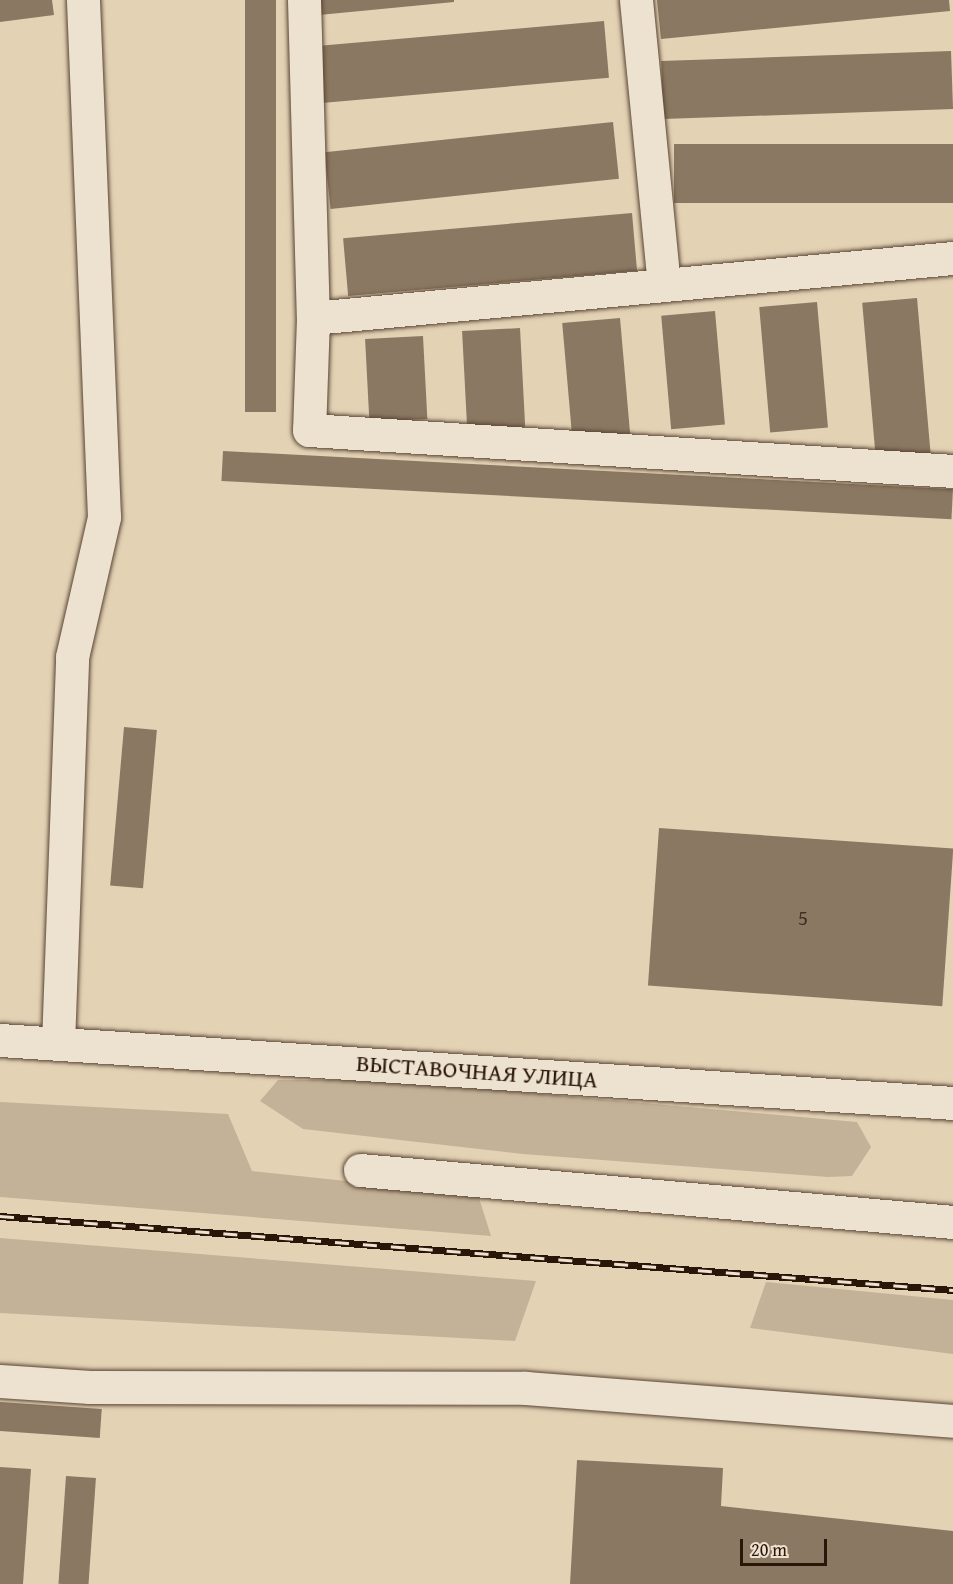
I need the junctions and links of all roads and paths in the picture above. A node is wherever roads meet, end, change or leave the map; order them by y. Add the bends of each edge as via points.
1 (83, 0) edge
2 (304, 0) edge
3 (636, 0) edge
4 (953, 258) edge
5 (664, 284) junction
6 (313, 318) junction
7 (953, 471) edge
8 (0, 1040) edge
9 (58, 1044) junction
10 (953, 1103) edge
11 (360, 1170) dead end
12 (953, 1222) edge
13 (0, 1381) edge
14 (953, 1421) edge

1 - 9 street via 105,517 72,657
2 - 6 street
3 - 5 street
4 - 5 street
5 - 6 street
6 - 7 street via 309,430
8 - 9 street, ВЫСТАВОЧНАЯ УЛИЦА
9 - 10 street, ВЫСТАВОЧНАЯ УЛИЦА
11 - 12 street
13 - 14 street via 90,1387 526,1388

